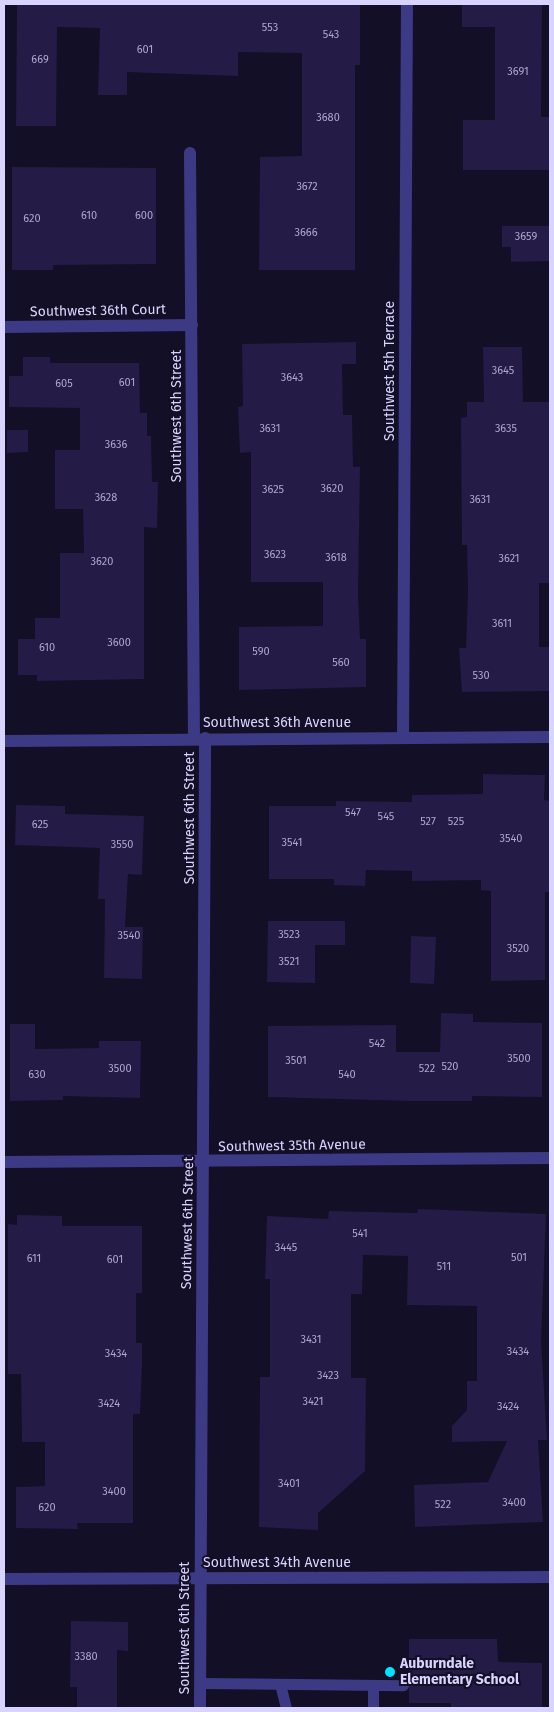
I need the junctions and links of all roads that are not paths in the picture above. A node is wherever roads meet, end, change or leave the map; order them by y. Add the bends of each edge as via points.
1 (407, 4) edge
2 (190, 153) dead end
3 (192, 325) junction
4 (4, 327) edge
5 (550, 737) edge
6 (199, 738) junction
7 (403, 738) junction
8 (4, 742) edge
9 (550, 1158) edge
10 (4, 1162) edge
11 (204, 1162) junction
12 (199, 1578) junction
13 (550, 1578) edge
14 (4, 1579) edge
15 (200, 1683) junction
16 (280, 1684) junction
17 (373, 1684) junction
18 (403, 1685) dead end
19 (200, 1708) edge
20 (286, 1708) edge
21 (373, 1708) edge

1 - 7 street, Southwest 5th Terrace
2 - 3 street, Southwest 6th Street
3 - 4 street, Southwest 36th Court
3 - 6 street, Southwest 6th Street
5 - 7 street, Southwest 36th Avenue
6 - 7 street, Southwest 36th Avenue
6 - 8 street, Southwest 36th Avenue
6 - 11 street, Southwest 6th Street
9 - 11 street, Southwest 35th Avenue
10 - 11 street, Southwest 35th Avenue
11 - 12 street, Southwest 6th Street
12 - 13 street, Southwest 34th Avenue
12 - 14 street, Southwest 34th Avenue
12 - 15 street, Southwest 6th Street
15 - 16 lane
15 - 19 street, Southwest 6th Street
16 - 17 lane
16 - 20 lane
17 - 18 lane
17 - 21 lane

